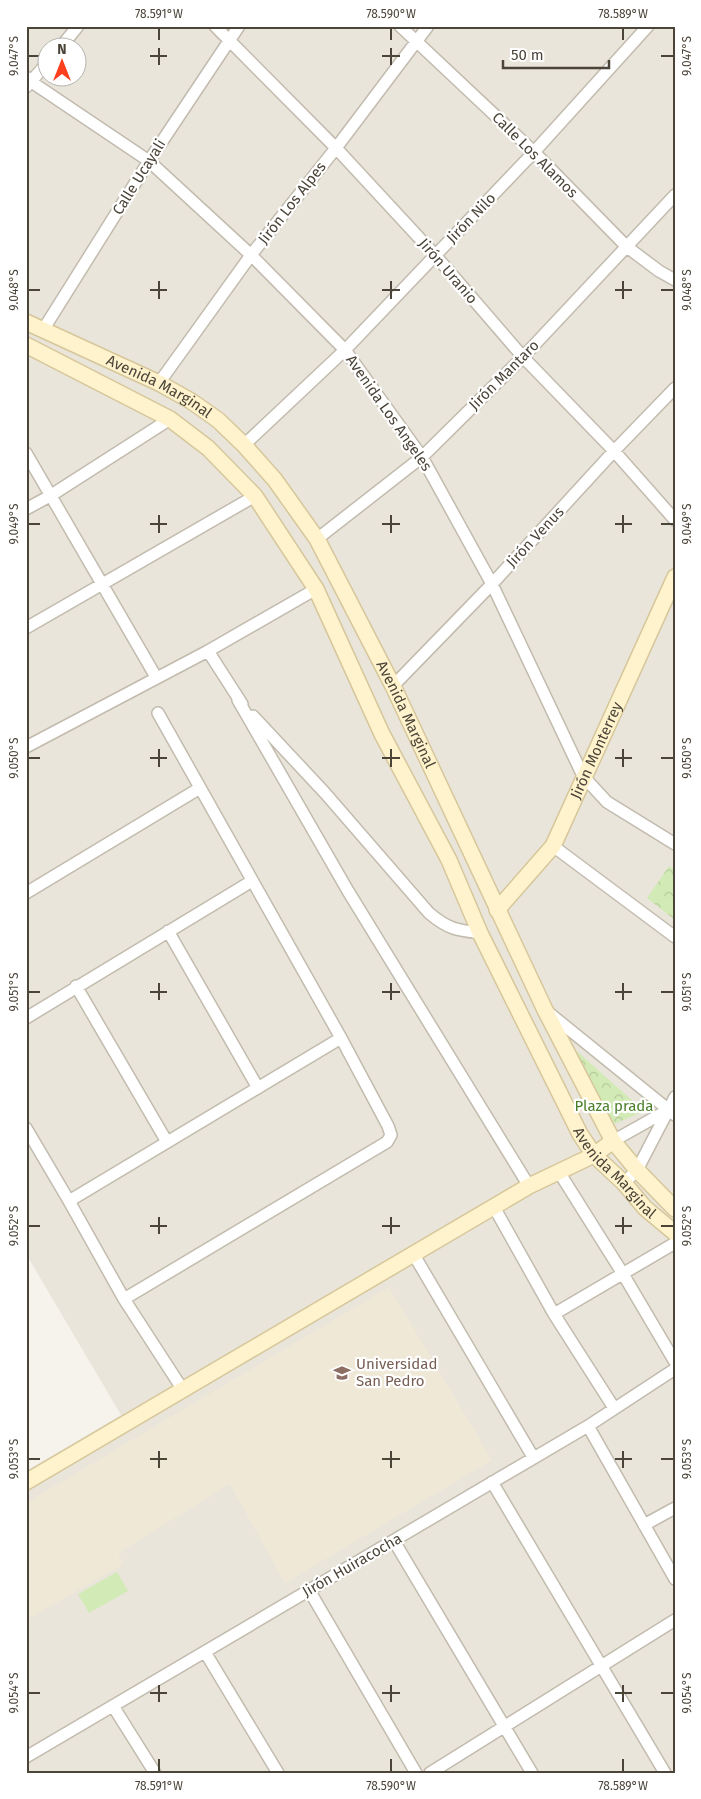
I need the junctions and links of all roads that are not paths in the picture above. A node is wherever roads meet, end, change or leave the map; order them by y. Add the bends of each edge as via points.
1 (78, 26) edge
2 (215, 26) edge
3 (239, 26) edge
4 (400, 26) edge
5 (428, 26) edge
6 (648, 26) edge
7 (68, 38) edge
8 (229, 40) junction
9 (416, 41) junction
10 (38, 72) edge
11 (28, 82) edge
12 (336, 148) junction
13 (534, 152) junction
14 (149, 161) junction
15 (675, 195) edge
16 (627, 247) junction
17 (251, 255) junction
18 (435, 255) junction
19 (675, 280) edge
20 (26, 322) edge
21 (43, 330) junction
22 (26, 345) edge
23 (345, 350) junction
24 (523, 357) junction
25 (159, 383) junction
26 (675, 388) edge
27 (170, 419) junction
28 (244, 445) junction
29 (614, 451) junction
30 (26, 454) edge
31 (422, 457) junction
32 (50, 496) junction
33 (255, 496) junction
34 (26, 509) edge
35 (675, 520) edge
36 (317, 539) junction
37 (675, 577) edge
38 (101, 584) junction
39 (492, 584) junction
40 (316, 589) junction
41 (26, 628) edge
42 (208, 651) junction
43 (156, 677) junction
44 (393, 686) junction
45 (238, 700) junction
46 (158, 713) dead end
47 (26, 747) edge
48 (584, 776) junction
49 (200, 788) junction
50 (675, 844) edge
51 (552, 846) junction
52 (252, 881) junction
53 (26, 893) edge
54 (498, 910) junction
55 (168, 931) junction
56 (480, 933) junction
57 (675, 936) edge
58 (76, 986) junction
59 (545, 1010) junction
60 (26, 1018) edge
61 (342, 1038) junction
62 (258, 1088) junction
63 (675, 1098) edge
64 (672, 1112) edge
65 (26, 1128) edge
66 (614, 1141) junction
67 (167, 1142) junction
68 (594, 1155) junction
69 (637, 1170) junction
70 (559, 1172) junction
71 (624, 1184) junction
72 (529, 1186) junction
73 (69, 1201) junction
74 (494, 1207) junction
75 (675, 1209) edge
76 (675, 1233) edge
77 (675, 1243) edge
78 (414, 1255) junction
79 (622, 1274) junction
80 (124, 1299) junction
81 (554, 1314) junction
82 (675, 1362) edge
83 (675, 1369) edge
84 (183, 1390) junction
85 (614, 1408) junction
86 (588, 1426) junction
87 (534, 1457) junction
88 (26, 1482) edge
89 (492, 1482) junction
90 (675, 1508) edge
91 (644, 1525) junction
92 (394, 1541) junction
93 (675, 1578) edge
94 (309, 1590) junction
95 (675, 1620) edge
96 (206, 1652) junction
97 (601, 1666) junction
98 (113, 1706) junction
99 (504, 1728) junction
100 (26, 1757) edge
101 (154, 1773) edge
102 (278, 1773) edge
103 (416, 1773) edge
104 (430, 1773) edge
105 (532, 1773) edge
106 (665, 1773) edge

1 - 7 street
2 - 8 street, Jirón Uranio
3 - 8 street, Calle Ucayali
4 - 9 street, Calle Los Alamos
5 - 9 street, Jirón Los Alpes
6 - 13 street, Jirón Nilo
8 - 12 street, Jirón Uranio
8 - 14 street, Calle Ucayali
9 - 12 street, Jirón Los Alpes
9 - 13 street, Calle Los Alamos
10 - 11 street
11 - 14 street, Avenida Los Angeles
12 - 17 street, Jirón Los Alpes
12 - 18 street, Jirón Uranio
13 - 16 street, Calle Los Alamos
13 - 18 street, Jirón Nilo
14 - 17 street, Avenida Los Angeles
14 - 21 street, Calle Ucayali
15 - 16 street, Jirón Mantaro
16 - 19 street, Calle Los Alamos
16 - 24 street, Jirón Mantaro
17 - 23 street, Avenida Los Angeles
17 - 25 street, Jirón Los Alpes
18 - 23 street, Jirón Nilo
18 - 24 street, Jirón Uranio
20 - 21 main road, Avenida Marginal
21 - 25 main road, Avenida Marginal
22 - 27 main road, Avenida Marginal
23 - 28 street, Jirón Nilo
23 - 31 street, Avenida Los Angeles
24 - 29 street, Jirón Uranio
24 - 31 street, Jirón Mantaro
25 - 28 main road, Avenida Marginal via 218,420
26 - 29 street, Jirón Venus
27 - 32 street
27 - 33 main road, Avenida Marginal via 208,448
28 - 36 main road, Avenida Marginal via 275,480
29 - 35 street, Jirón Uranio
29 - 39 street, Jirón Venus
30 - 32 street
31 - 36 street, Jirón Mantaro
31 - 39 street, Avenida Los Angeles
32 - 34 street
32 - 38 street
33 - 38 street
33 - 40 main road, Avenida Marginal
36 - 44 main road, Avenida Marginal
37 - 48 main road, Jirón Monterrey
38 - 41 street
38 - 43 street
39 - 44 street, Jirón Venus
39 - 48 street, Avenida Los Angeles
40 - 42 street
40 - 56 main road, Avenida Marginal via 382,734 449,860
42 - 43 street
42 - 45 street
43 - 47 street
44 - 54 main road, Avenida Marginal
45 - 56 street via 325,793 429,913 455,930
45 - 72 street via 348,891
46 - 49 street
48 - 50 street, Avenida Los Angeles via 607,802
48 - 51 main road, Jirón Monterrey
49 - 52 street
49 - 53 street
51 - 54 main road, Jirón Monterrey
51 - 57 street
52 - 55 street
52 - 61 street
54 - 59 main road, Avenida Marginal
55 - 58 street
55 - 62 street
56 - 68 main road, Avenida Marginal via 580,1134
58 - 60 street
58 - 67 street
59 - 64 street
59 - 66 main road, Avenida Marginal
61 - 62 street
61 - 80 street via 388,1126 390,1135 387,1142
62 - 67 street
63 - 64 street
64 - 66 street
64 - 69 street
65 - 73 street
66 - 68 main road
66 - 69 main road, Avenida Marginal
67 - 73 street
68 - 70 main road
68 - 71 main road, Avenida Marginal
69 - 71 street
69 - 75 main road, Avenida Marginal
70 - 72 main road
70 - 79 street
71 - 76 main road, Avenida Marginal via 645,1208
72 - 74 main road
73 - 80 street
74 - 78 main road
74 - 81 street
77 - 79 street
78 - 84 main road
78 - 87 street
79 - 81 street
79 - 82 street
80 - 84 street
81 - 85 street
83 - 85 street, Jirón Huiracocha
84 - 88 main road
85 - 86 street, Jirón Huiracocha
86 - 87 street, Jirón Huiracocha
86 - 91 street
87 - 89 street, Jirón Huiracocha
89 - 92 street, Jirón Huiracocha
89 - 97 street
90 - 91 street
91 - 93 street
92 - 94 street, Jirón Huiracocha
92 - 99 street
94 - 96 street, Jirón Huiracocha
94 - 103 street
95 - 97 street
96 - 98 street, Jirón Huiracocha
96 - 102 street
97 - 99 street
97 - 106 street
98 - 100 street, Jirón Huiracocha
98 - 101 street
99 - 104 street
99 - 105 street

